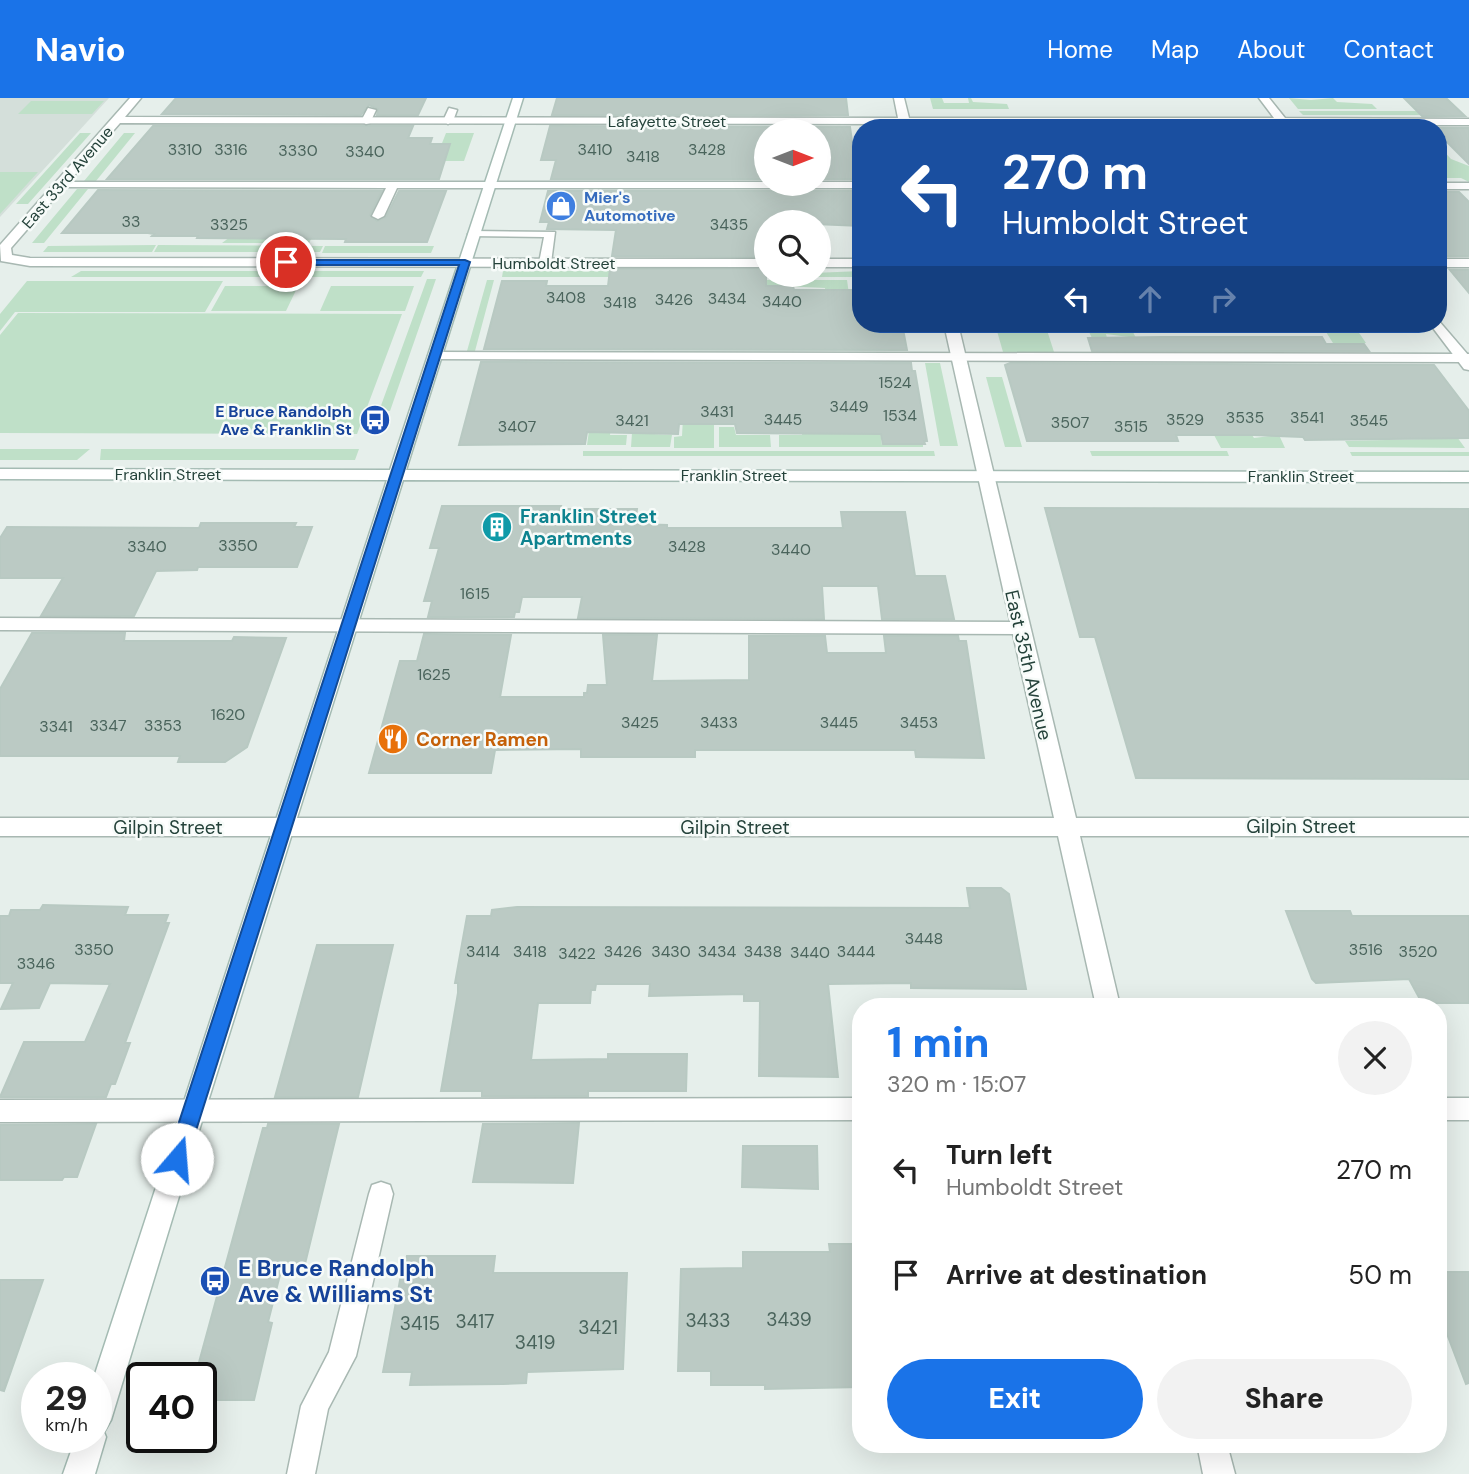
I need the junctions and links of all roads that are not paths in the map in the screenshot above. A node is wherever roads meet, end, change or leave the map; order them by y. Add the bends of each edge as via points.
1 (136, 98) edge
2 (518, 98) edge
3 (899, 98) edge
4 (1264, 98) edge
5 (904, 119) edge
6 (1280, 119) edge
7 (117, 120) junction
8 (510, 121) junction
9 (1447, 122) edge
10 (1469, 122) edge
11 (852, 124) edge
12 (61, 184) junction
13 (393, 184) junction
14 (490, 185) junction
15 (852, 185) edge
16 (1447, 186) edge
17 (1469, 186) edge
18 (379, 216) dead end
19 (474, 234) junction
20 (6, 258) joint
21 (465, 262) junction
22 (545, 263) junction
23 (754, 263) edge
24 (831, 263) edge
25 (852, 263) edge
26 (1447, 264) edge
27 (1469, 264) edge
28 (953, 333) edge
29 (1444, 333) edge
30 (435, 355) junction
31 (958, 357) junction
32 (1467, 361) edge
33 (0, 474) edge
34 (398, 474) junction
35 (985, 476) junction
36 (1469, 477) edge
37 (0, 624) edge
38 (349, 624) junction
39 (1020, 628) junction
40 (0, 827) edge
41 (285, 827) junction
42 (1066, 827) junction
43 (1469, 827) edge
44 (1106, 998) edge
45 (1447, 1109) edge
46 (1469, 1109) edge
47 (852, 1110) edge
48 (0, 1111) edge
49 (192, 1111) junction
50 (381, 1194) dead end
51 (112, 1368) edge
52 (86, 1453) edge
53 (1214, 1453) edge
54 (79, 1474) edge
55 (301, 1474) edge
56 (1219, 1474) edge

1 - 7 street, East 33rd Avenue
2 - 8 street
3 - 5 street
4 - 6 street
7 - 8 street, Lafayette Street via 450,116
7 - 12 street, East 33rd Avenue
8 - 11 street, Lafayette Street
8 - 14 street
9 - 10 street, Lafayette Street
12 - 13 lane
12 - 20 street, East 33rd Avenue via 5,248
13 - 14 lane
13 - 18 lane
14 - 15 lane
14 - 19 street
16 - 17 lane
19 - 21 street
19 - 22 lane via 551,234
20 - 21 street, Humboldt Street via 30,262
21 - 22 street, Humboldt Street
21 - 30 street
22 - 23 street, Humboldt Street
24 - 25 street
26 - 27 street
28 - 31 street, East 35th Avenue
29 - 32 street
30 - 31 lane
30 - 34 street
31 - 32 lane
31 - 35 street, East 35th Avenue
33 - 34 street, Franklin Street
34 - 35 street, Franklin Street
34 - 38 street
35 - 36 street, Franklin Street
35 - 39 street, East 35th Avenue
37 - 38 lane
38 - 39 lane
38 - 41 street
39 - 42 street, East 35th Avenue
40 - 41 street, Gilpin Street
41 - 42 street, Gilpin Street
41 - 49 street
42 - 43 street, Gilpin Street
42 - 44 street, East 35th Avenue
45 - 46 lane
47 - 49 lane
48 - 49 lane
49 - 51 street
50 - 55 lane via 342,1356 315,1406
52 - 54 street
53 - 56 street

